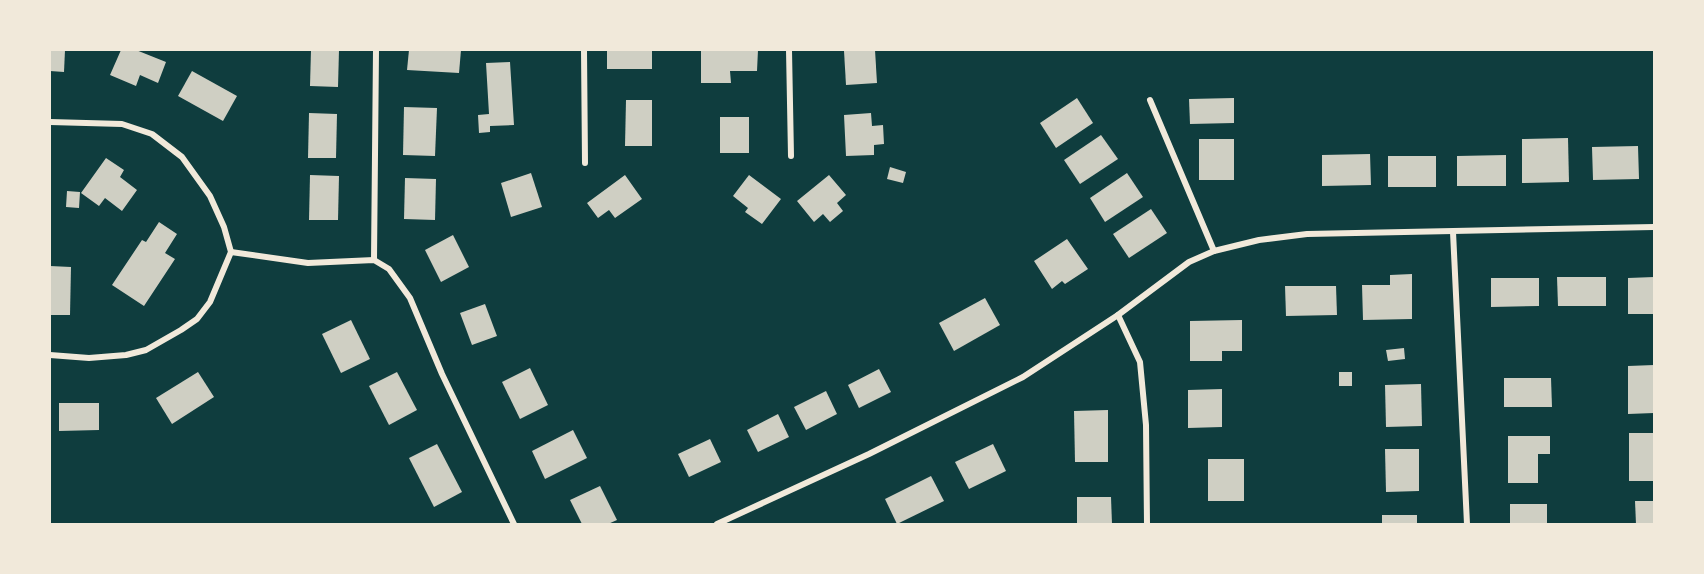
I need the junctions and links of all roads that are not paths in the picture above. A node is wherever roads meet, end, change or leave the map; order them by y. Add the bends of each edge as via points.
1 (376, 50) edge
2 (584, 50) edge
3 (789, 50) edge
4 (1150, 100) dead end
5 (50, 122) edge
6 (791, 156) dead end
7 (585, 163) dead end
8 (1654, 227) edge
9 (1453, 232) junction
10 (1214, 251) junction
11 (231, 252) junction
12 (374, 260) junction
13 (1118, 315) junction
14 (50, 355) edge
15 (514, 525) edge
16 (717, 525) edge
17 (1147, 525) edge
18 (1467, 525) edge

1 - 12 street
2 - 7 street
3 - 6 street
4 - 10 street
5 - 11 street via 123,124 152,134 182,157 210,196
8 - 9 street
9 - 10 street via 1307,234
9 - 18 street
10 - 13 street via 1189,262
11 - 12 street via 308,263
11 - 14 street via 210,302 197,319 146,350 89,358
12 - 15 street via 389,269 410,298
13 - 16 street via 1023,377
13 - 17 street via 1140,362 1146,425

